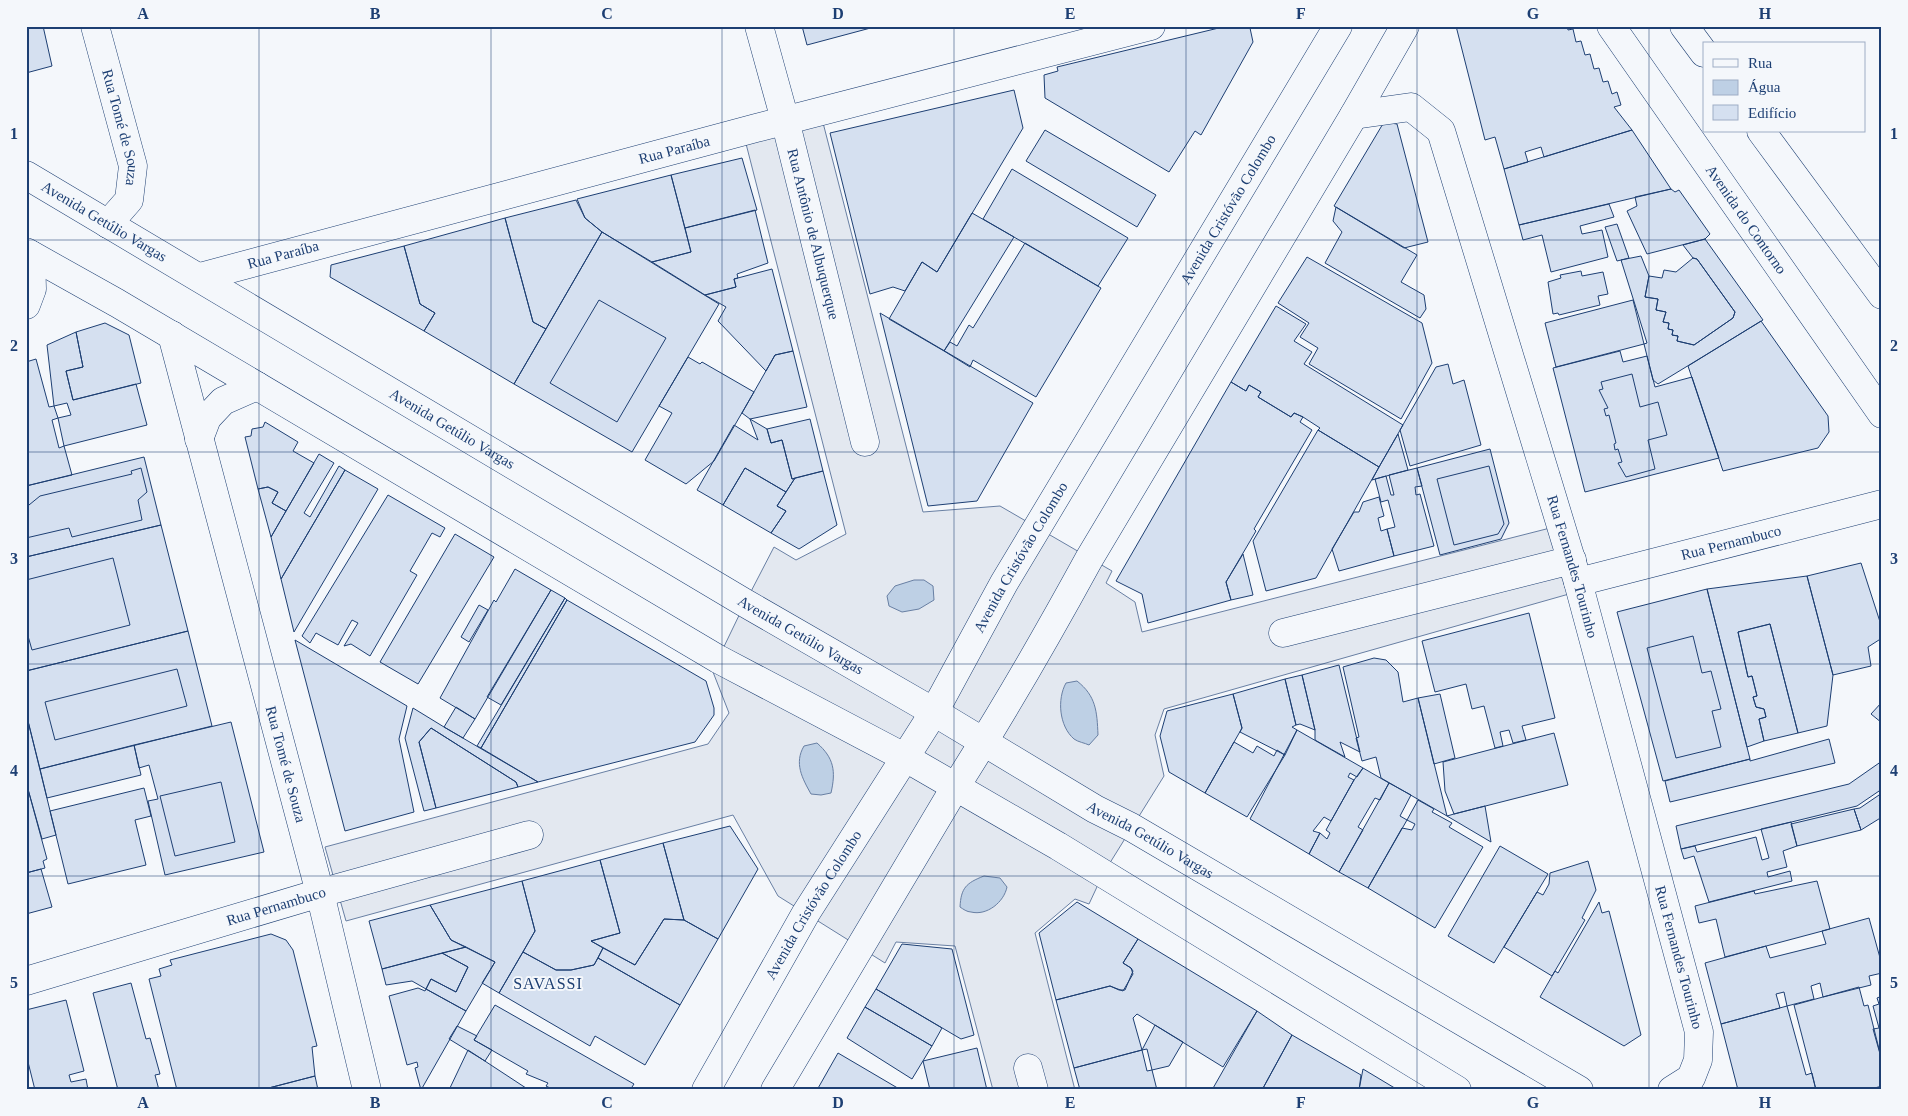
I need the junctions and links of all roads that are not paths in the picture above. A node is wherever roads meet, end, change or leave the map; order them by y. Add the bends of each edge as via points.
1 (95, 26) edge
2 (759, 26) edge
3 (1151, 26) edge
4 (1338, 26) edge
5 (1405, 26) edge
6 (1611, 26) edge
7 (1684, 26) edge
8 (1703, 52) edge
9 (1354, 115) junction
10 (785, 120) junction
11 (1763, 132) edge
12 (26, 175) edge
13 (108, 224) junction
14 (29, 254) edge
15 (200, 277) junction
16 (1882, 295) edge
17 (26, 305) edge
18 (172, 335) junction
19 (257, 386) junction
20 (1882, 414) edge
21 (200, 439) junction
22 (865, 442) dead end
23 (1882, 504) edge
24 (1575, 571) junction
25 (1283, 633) dead end
26 (934, 712) junction
27 (984, 741) junction
28 (904, 757) junction
29 (956, 786) junction
30 (529, 835) dead end
31 (320, 893) junction
32 (26, 981) edge
33 (367, 1090) edge
34 (706, 1090) edge
35 (775, 1090) edge
36 (1456, 1090) edge
37 (1579, 1090) edge
38 (1672, 1090) edge

1 - 13 main road, Rua Tomé de Souza via 133,166 129,200
2 - 10 main road, Rua Antônio de Albuquerque
3 - 10 main road, Rua Paraíba
4 - 26 main road, Avenida Cristóvão Colombo via 1004,583
5 - 9 main road
6 - 20 main road, Avenida do Contorno
7 - 8 main road
9 - 24 main road, Rua Fernandes Tourinho via 1411,107 1441,131
9 - 27 main road via 1088,559
10 - 15 main road, Rua Paraíba
10 - 22 main road, Rua Antônio de Albuquerque
11 - 16 main road
12 - 13 main road, Avenida Getúlio Vargas
13 - 15 main road, Avenida Getúlio Vargas
14 - 17 main road via 32,289
14 - 18 main road
15 - 26 main road, Avenida Getúlio Vargas via 736,598
18 - 19 main road
18 - 21 main road, Rua Tomé de Souza
19 - 21 main road via 223,401 207,418
19 - 28 main road via 718,659
21 - 31 main road, Rua Tomé de Souza
23 - 24 main road, Rua Pernambuco
24 - 25 main road, Rua Pernambuco
24 - 38 main road, Rua Fernandes Tourinho via 1699,1032 1698,1060 1691,1078
26 - 27 main road, Avenida Getúlio Vargas
26 - 28 main road, Avenida Cristóvão Colombo
27 - 29 main road
27 - 37 main road, Avenida Getúlio Vargas
28 - 29 main road
28 - 34 main road, Avenida Cristóvão Colombo via 806,913
29 - 35 main road
29 - 36 main road
30 - 31 main road, Rua Pernambuco
31 - 32 main road, Rua Pernambuco
31 - 33 main road, Rua Tomé de Souza

